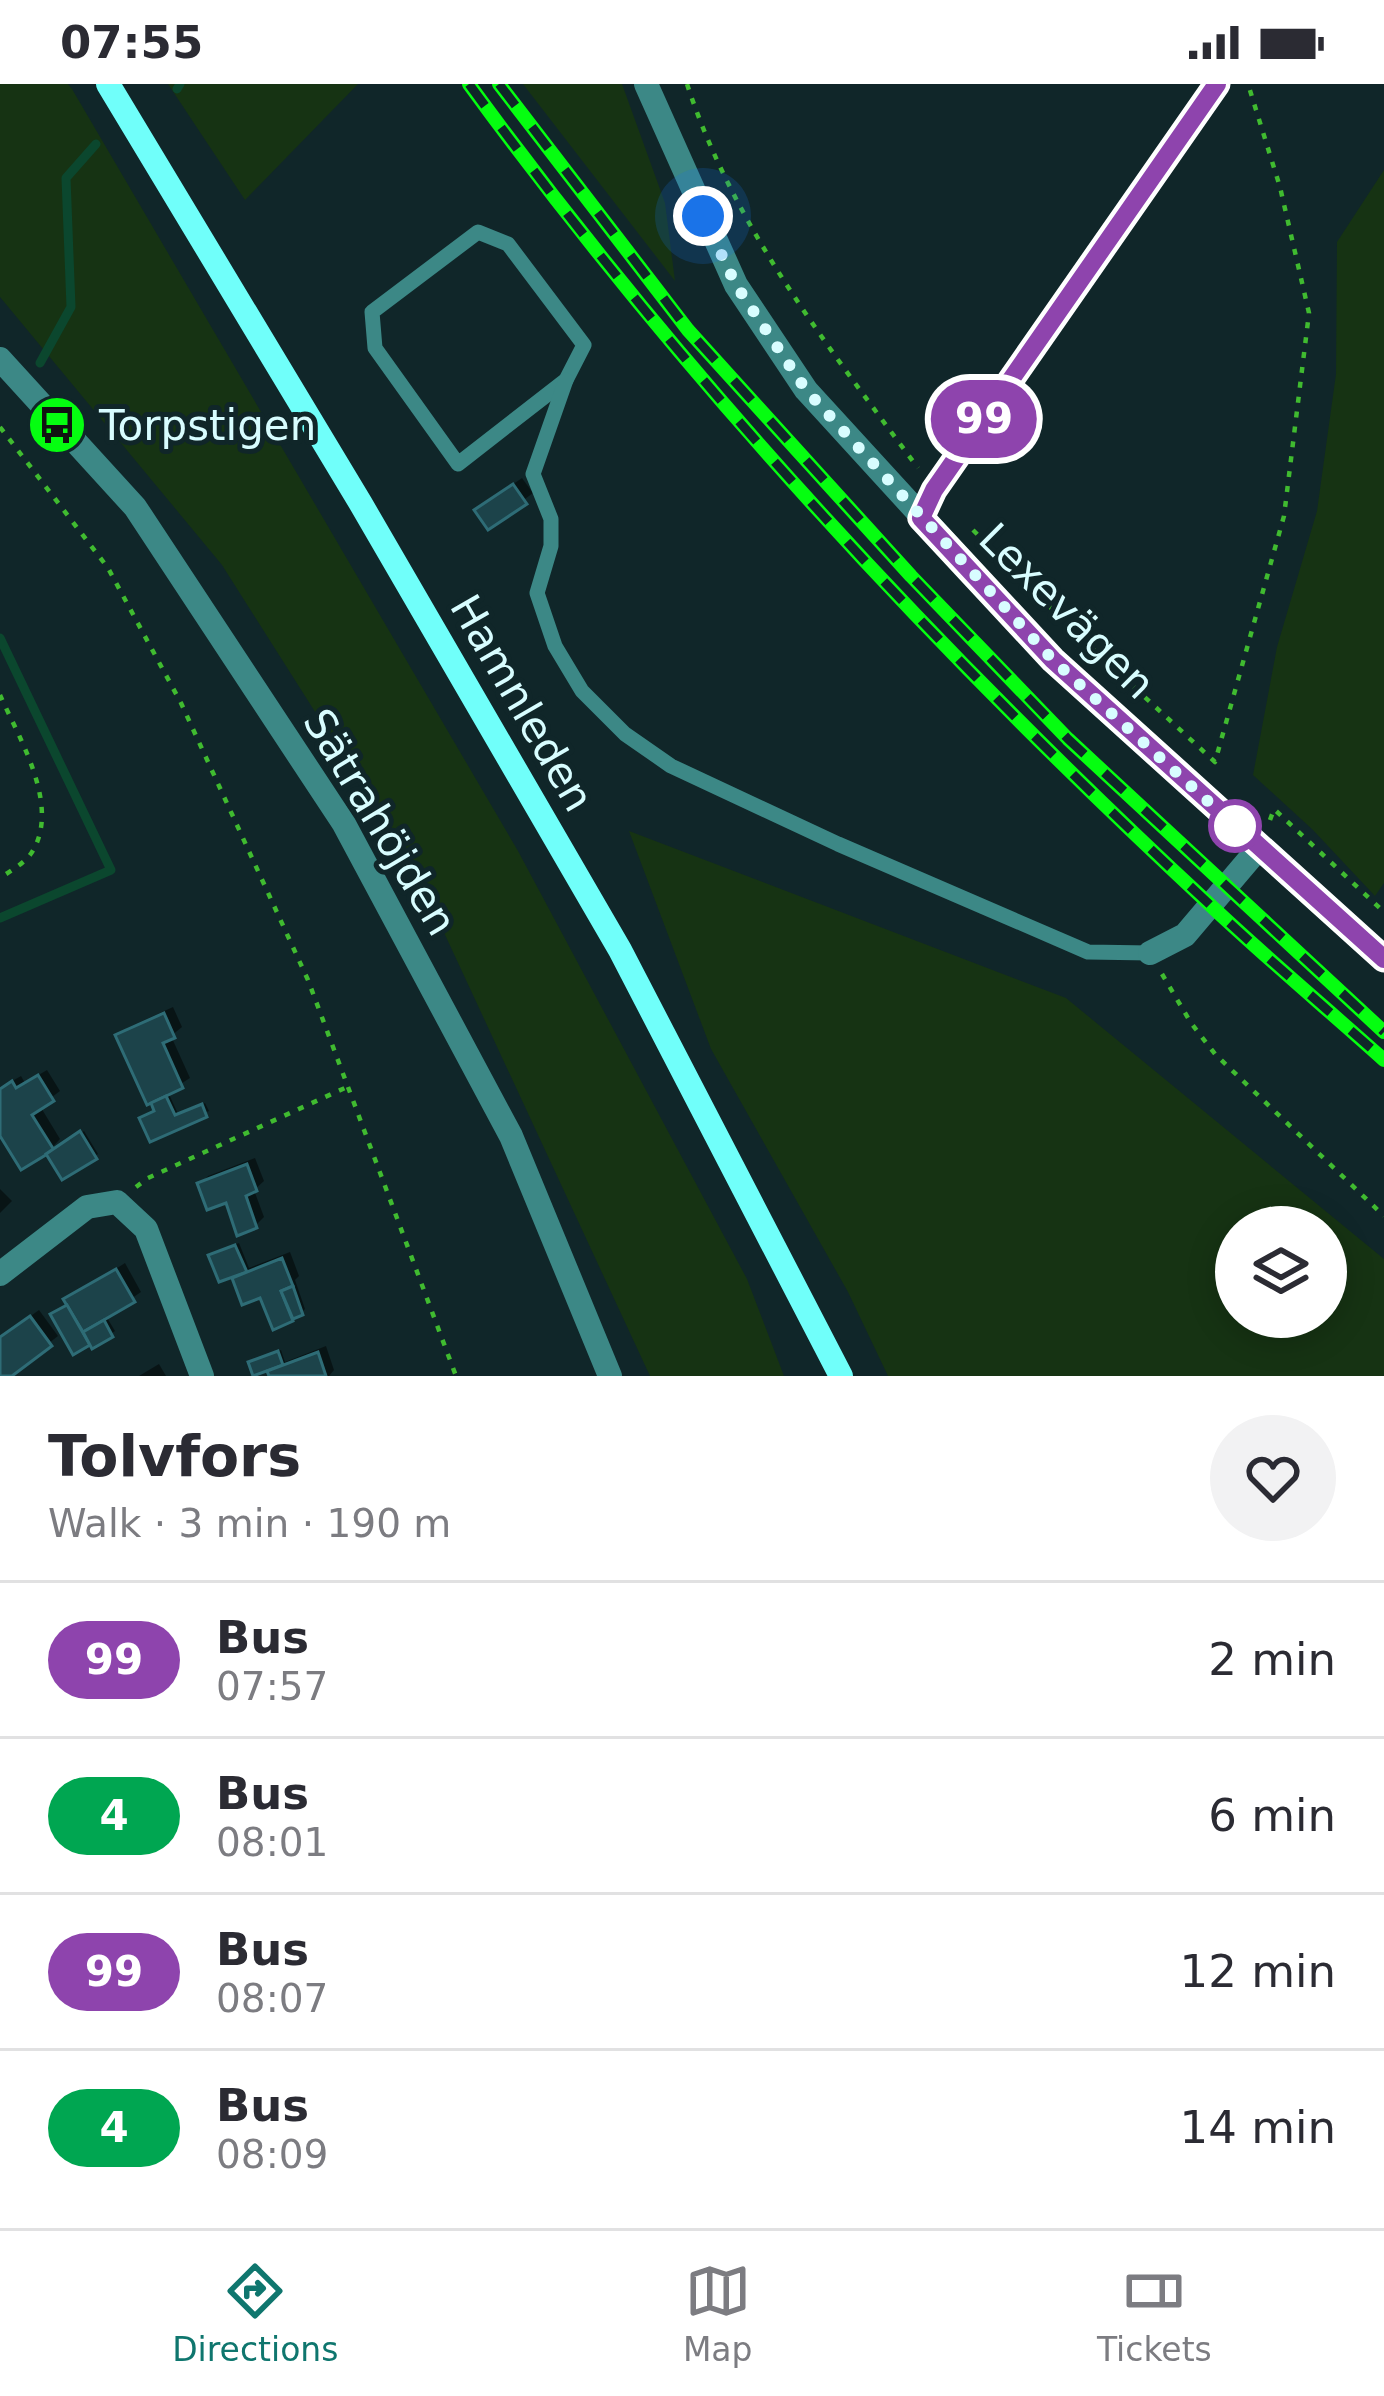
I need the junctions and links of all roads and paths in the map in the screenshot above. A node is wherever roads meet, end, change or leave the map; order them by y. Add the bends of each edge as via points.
1 (108, 84) edge
2 (646, 84) edge
3 (688, 84) edge
4 (1217, 84) edge
5 (1248, 84) edge
6 (0, 359) edge
7 (566, 380) junction
8 (0, 427) edge
9 (934, 490) junction
10 (921, 518) junction
11 (967, 524) dead end
12 (0, 695) edge
13 (1274, 809) dead end
14 (1258, 849) junction
15 (0, 878) edge
16 (1384, 912) edge
17 (1150, 953) junction
18 (1384, 958) edge
19 (347, 1087) junction
20 (117, 1202) junction
21 (1384, 1216) edge
22 (0, 1274) edge
23 (202, 1376) edge
24 (457, 1376) edge
25 (610, 1376) edge
26 (842, 1376) edge

1 - 26 main road, Hamnleden via 620,950
2 - 10 street, Lexevägen via 736,285 806,390
3 - 9 path via 770,260
4 - 9 street
5 - 11 path via 1309,313 1284,516 1215,762
6 - 25 street, Sätrahöjden via 135,507 344,824 511,1136
7 - 7 lane via 584,345 508,244 478,232 372,312 375,348 458,464
7 - 17 lane via 533,474 551,518 536,593 582,691 625,734 671,766 1024,927 1088,952
8 - 19 path via 108,568 181,703 308,980
9 - 10 street
10 - 14 street, Lexevägen via 1053,660
12 - 15 path via 34,776 42,818 30,855
13 - 16 path
14 - 17 street via 1185,935
14 - 18 street, Lexevägen
17 - 21 path via 1215,1054
19 - 20 path via 148,1178
19 - 24 path
20 - 22 street via 87,1207
20 - 23 street via 146,1228

